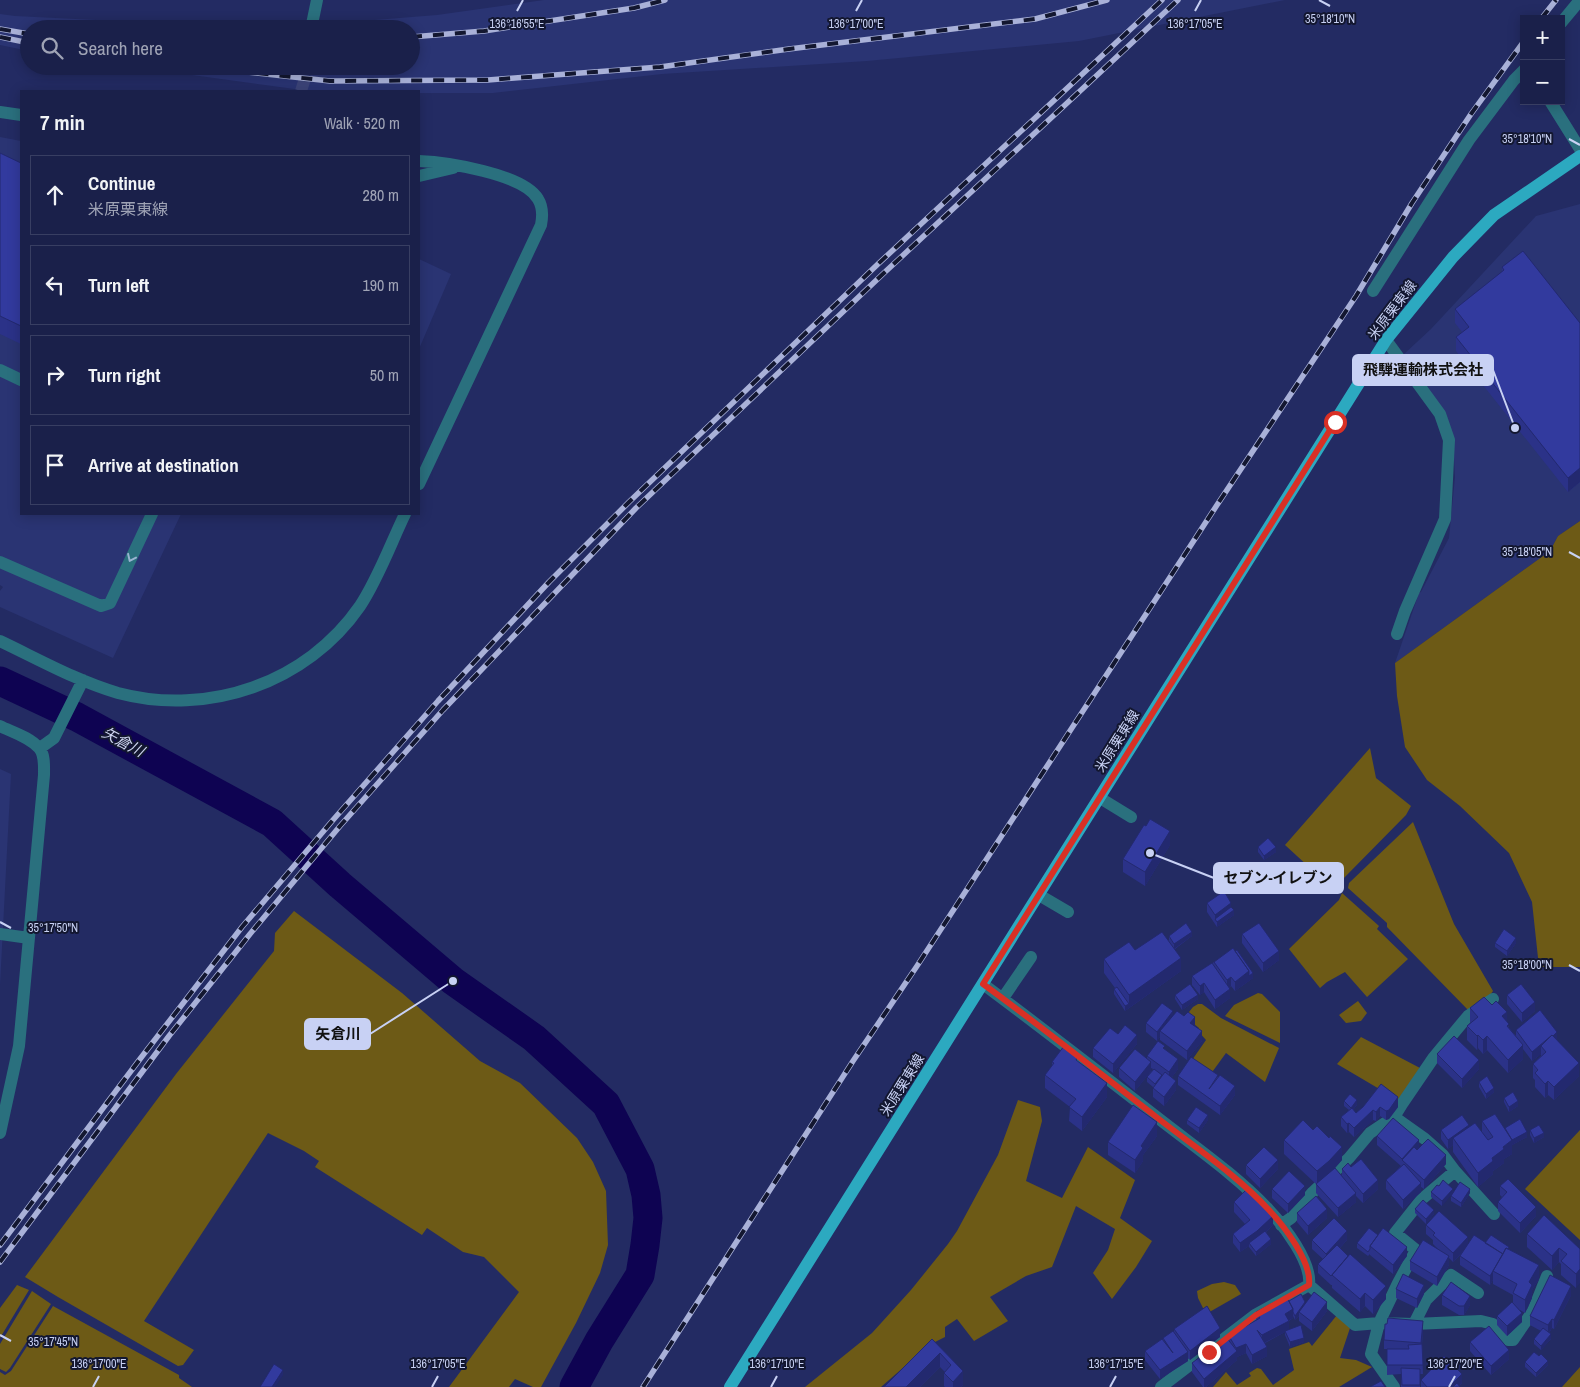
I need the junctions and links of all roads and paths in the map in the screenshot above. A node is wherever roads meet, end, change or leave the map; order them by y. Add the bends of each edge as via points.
1 (317, 0) edge
2 (1580, 0) edge
3 (1565, 18) edge
4 (313, 20) edge
5 (1520, 74) edge
6 (1552, 105) edge
7 (0, 112) edge
8 (20, 115) edge
9 (1580, 149) edge
10 (1580, 156) edge
11 (420, 161) edge
12 (460, 166) junction
13 (420, 176) edge
14 (1373, 291) dead end
15 (1386, 340) junction
16 (0, 370) edge
17 (20, 380) edge
18 (420, 482) edge
19 (152, 515) edge
20 (405, 515) edge
21 (0, 562) edge
22 (1397, 634) dead end
23 (0, 641) edge
24 (81, 684) junction
25 (0, 726) edge
26 (40, 748) junction
27 (1100, 798) junction
28 (1131, 817) dead end
29 (1039, 895) junction
30 (1068, 912) dead end
31 (0, 934) edge
32 (28, 938) junction
33 (1031, 957) dead end
34 (983, 984) junction
35 (1003, 998) junction
36 (1493, 999) dead end
37 (1394, 1117) junction
38 (0, 1133) edge
39 (1455, 1171) junction
40 (1494, 1214) dead end
41 (1281, 1225) junction
42 (1547, 1276) edge
43 (1309, 1285) junction
44 (1478, 1293) dead end
45 (1379, 1323) junction
46 (1414, 1324) junction
47 (730, 1387) edge
48 (1161, 1387) edge
49 (1394, 1387) edge

1 - 4 street
2 - 3 street
5 - 14 street via 1469,140
6 - 9 street
7 - 8 street
10 - 15 main road, 米原栗東線 via 1494,215 1453,257
11 - 12 street
12 - 13 street
12 - 18 street via 492,172 531,190 542,208 541,225
15 - 22 street via 1440,414 1449,440 1445,519
15 - 27 main road, 米原栗東線
16 - 17 street
19 -> 21 street via 110,603 101,606
20 - 24 street via 360,606 314,655 287,674 230,695 190,700 166,701
23 - 24 street
24 - 26 street via 54,738
25 - 26 street
26 - 32 street via 44,775
27 - 28 street
27 - 29 main road, 米原栗東線
29 - 30 street
29 - 34 main road, 米原栗東線
31 - 32 street
32 - 38 street via 20,1046
33 - 35 street
34 - 35 street
34 - 47 main road, 米原栗東線
35 - 41 street via 1215,1163 1255,1196
36 - 37 street via 1468,1016
37 - 39 street via 1425,1139
37 - 41 street via 1370,1133
39 - 40 street
39 - 45 street via 1422,1199 1395,1232 1416,1250
41 - 43 street via 1304,1259 1309,1270
42 - 46 street via 1533,1311 1513,1340 1508,1340 1493,1324 1481,1321
43 - 45 street via 1355,1326
43 - 48 street via 1256,1315
44 - 46 street via 1452,1276 1426,1300
45 - 46 street
45 - 49 street via 1371,1354

